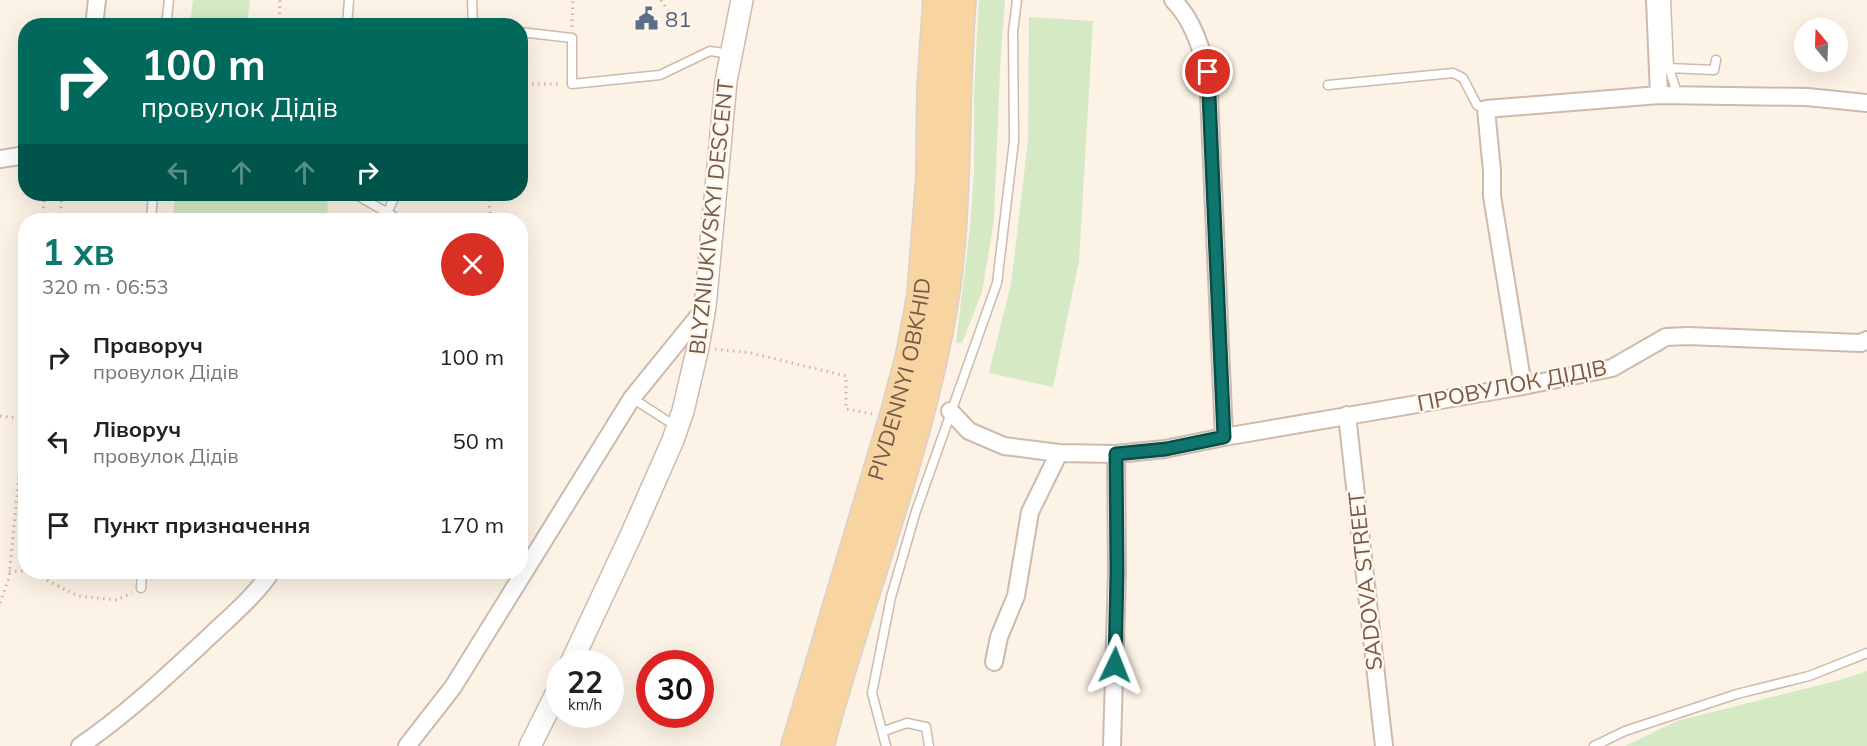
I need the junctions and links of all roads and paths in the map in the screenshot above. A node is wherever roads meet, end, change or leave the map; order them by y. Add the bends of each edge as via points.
1 (97, 0) edge
2 (169, 0) edge
3 (280, 0) edge
4 (349, 0) edge
5 (472, 0) edge
6 (573, 0) edge
7 (661, 0) edge
8 (742, 0) edge
9 (937, 0) edge
10 (962, 0) edge
11 (1017, 0) edge
12 (1655, 0) edge
13 (1666, 0) edge
14 (1178, 2) edge
15 (95, 18) edge
16 (167, 18) edge
17 (279, 18) edge
18 (348, 18) edge
19 (473, 18) edge
20 (679, 28) dead end
21 (528, 33) edge
22 (572, 38) junction
23 (731, 54) junction
24 (1716, 60) dead end
25 (1669, 68) junction
26 (528, 84) edge
27 (572, 84) junction
28 (1328, 85) dead end
29 (1659, 95) junction
30 (1678, 96) junction
31 (1867, 103) edge
32 (1486, 109) junction
33 (18, 156) edge
34 (0, 159) edge
35 (367, 201) edge
36 (393, 201) edge
37 (387, 213) joint
38 (705, 307) junction
39 (1867, 340) edge
40 (698, 347) junction
41 (1523, 386) junction
42 (632, 398) junction
43 (950, 411) junction
44 (872, 414) dead end
45 (1347, 415) junction
46 (0, 416) edge
47 (18, 418) edge
48 (677, 427) junction
49 (1224, 437) junction
50 (1059, 453) junction
51 (1116, 454) junction
52 (18, 485) edge
53 (528, 566) edge
54 (9, 570) junction
55 (18, 571) edge
56 (45, 579) edge
57 (142, 579) edge
58 (266, 579) edge
59 (520, 579) edge
60 (141, 588) joint
61 (0, 603) edge
62 (577, 650) edge
63 (1867, 653) edge
64 (994, 662) dead end
65 (546, 714) edge
66 (884, 731) junction
67 (80, 746) edge
68 (407, 746) edge
69 (530, 746) edge
70 (795, 746) edge
71 (820, 746) edge
72 (886, 746) edge
73 (928, 746) edge
74 (1112, 746) edge
75 (1384, 746) edge
76 (1594, 746) edge

1 - 15 street
2 - 16 lane
3 - 17 path
4 - 18 lane
5 - 19 lane
6 - 22 path
7 - 20 path
8 - 23 street, BLYZNIUKIVSKYI DESCENT
9 - 70 main road, PIVDENNYI OBKHID via 921,295 910,354
10 - 71 main road, PIVDENNYI OBKHID via 954,192 941,324 920,417
11 - 43 lane via 1013,32 1014,141 997,283
12 - 29 street
13 - 25 lane
14 - 49 street via 1196,34 1208,72
21 - 22 lane
22 - 27 lane
23 - 27 lane via 710,51 660,75
23 - 38 street, BLYZNIUKIVSKYI DESCENT
24 - 25 lane via 1714,70
25 - 30 lane
26 - 27 path
28 - 32 lane via 1453,73 1462,78 1477,105
29 - 30 street
29 - 32 street
30 - 31 street via 1807,97
32 - 41 street via 1492,196
33 - 34 street
35 - 37 lane
36 - 37 lane
38 - 40 street, BLYZNIUKIVSKYI DESCENT
38 - 42 street
39 - 41 street, ПРОВУЛОК ДІДІВ via 1861,343 1666,337 1612,368
40 - 44 path via 751,353 846,376 846,408
40 - 48 street, BLYZNIUKIVSKYI DESCENT
41 - 45 street, ПРОВУЛОК ДІДІВ
42 - 48 lane
42 - 53 street
43 - 50 street, ПРОВУЛОК ДІДІВ via 969,431 1004,446
43 - 66 lane via 891,597 872,693
45 - 49 street, ПРОВУЛОК ДІДІВ
45 - 75 street, SADOVA STREET
46 - 47 path
48 - 62 street, BLYZNIUKIVSKYI DESCENT
49 - 51 street, ПРОВУЛОК ДІДІВ
50 - 51 street, ПРОВУЛОК ДІДІВ
50 - 64 street via 1030,512 1016,596 999,637
51 - 74 street
52 - 54 path
54 - 55 path
54 - 61 path
56 - 60 path via 78,596 117,600
57 - 60 lane
58 - 67 street via 114,723
59 - 68 street via 453,687
63 - 76 lane via 1809,676 1737,694 1624,731
65 - 69 street
66 - 72 lane
66 - 73 lane via 907,723 926,727

